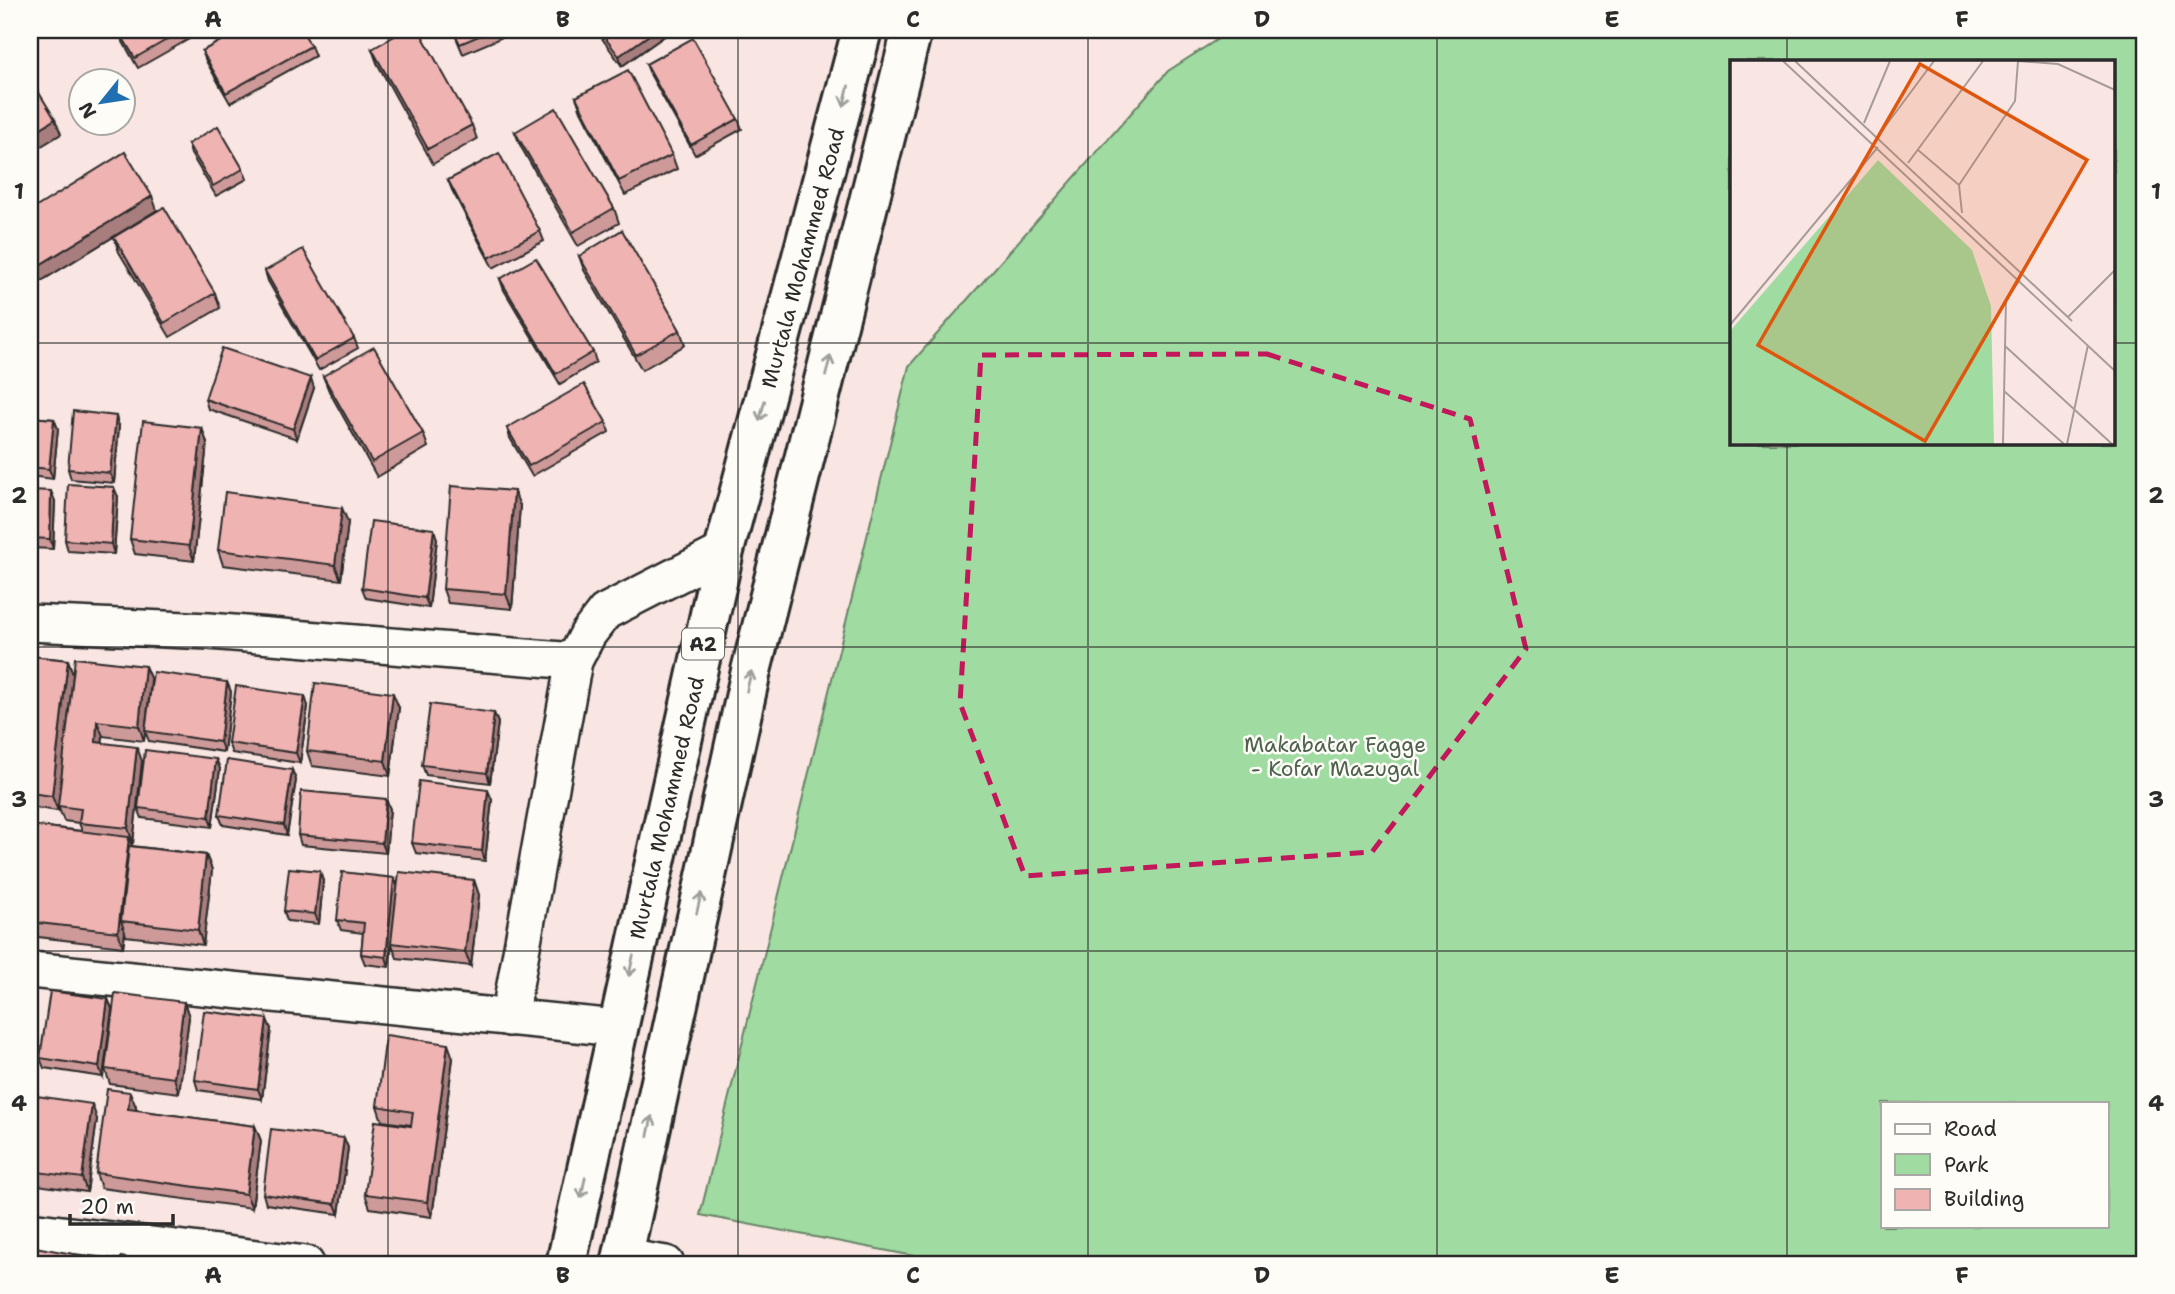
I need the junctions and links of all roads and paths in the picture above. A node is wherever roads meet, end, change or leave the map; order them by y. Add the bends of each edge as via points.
1 (862, 30) edge
2 (912, 30) edge
3 (724, 551) junction
4 (30, 623) edge
5 (574, 661) junction
6 (30, 970) edge
7 (509, 1018) junction
8 (617, 1028) junction
9 (30, 1230) edge
10 (622, 1260) edge
11 (306, 1264) edge
12 (566, 1264) edge
13 (666, 1264) edge

1 -> 3 highway, Murtala Mohammed Road / A2
10 -> 2 highway, A2 via 751,671
3 - 5 street via 604,612
3 -> 8 highway, Murtala Mohammed Road / A2
4 - 5 street via 209,631
5 - 7 street
6 - 7 street
7 - 8 street
8 -> 12 highway, Murtala Mohammed Road / A2
9 - 11 street
10 - 13 street

